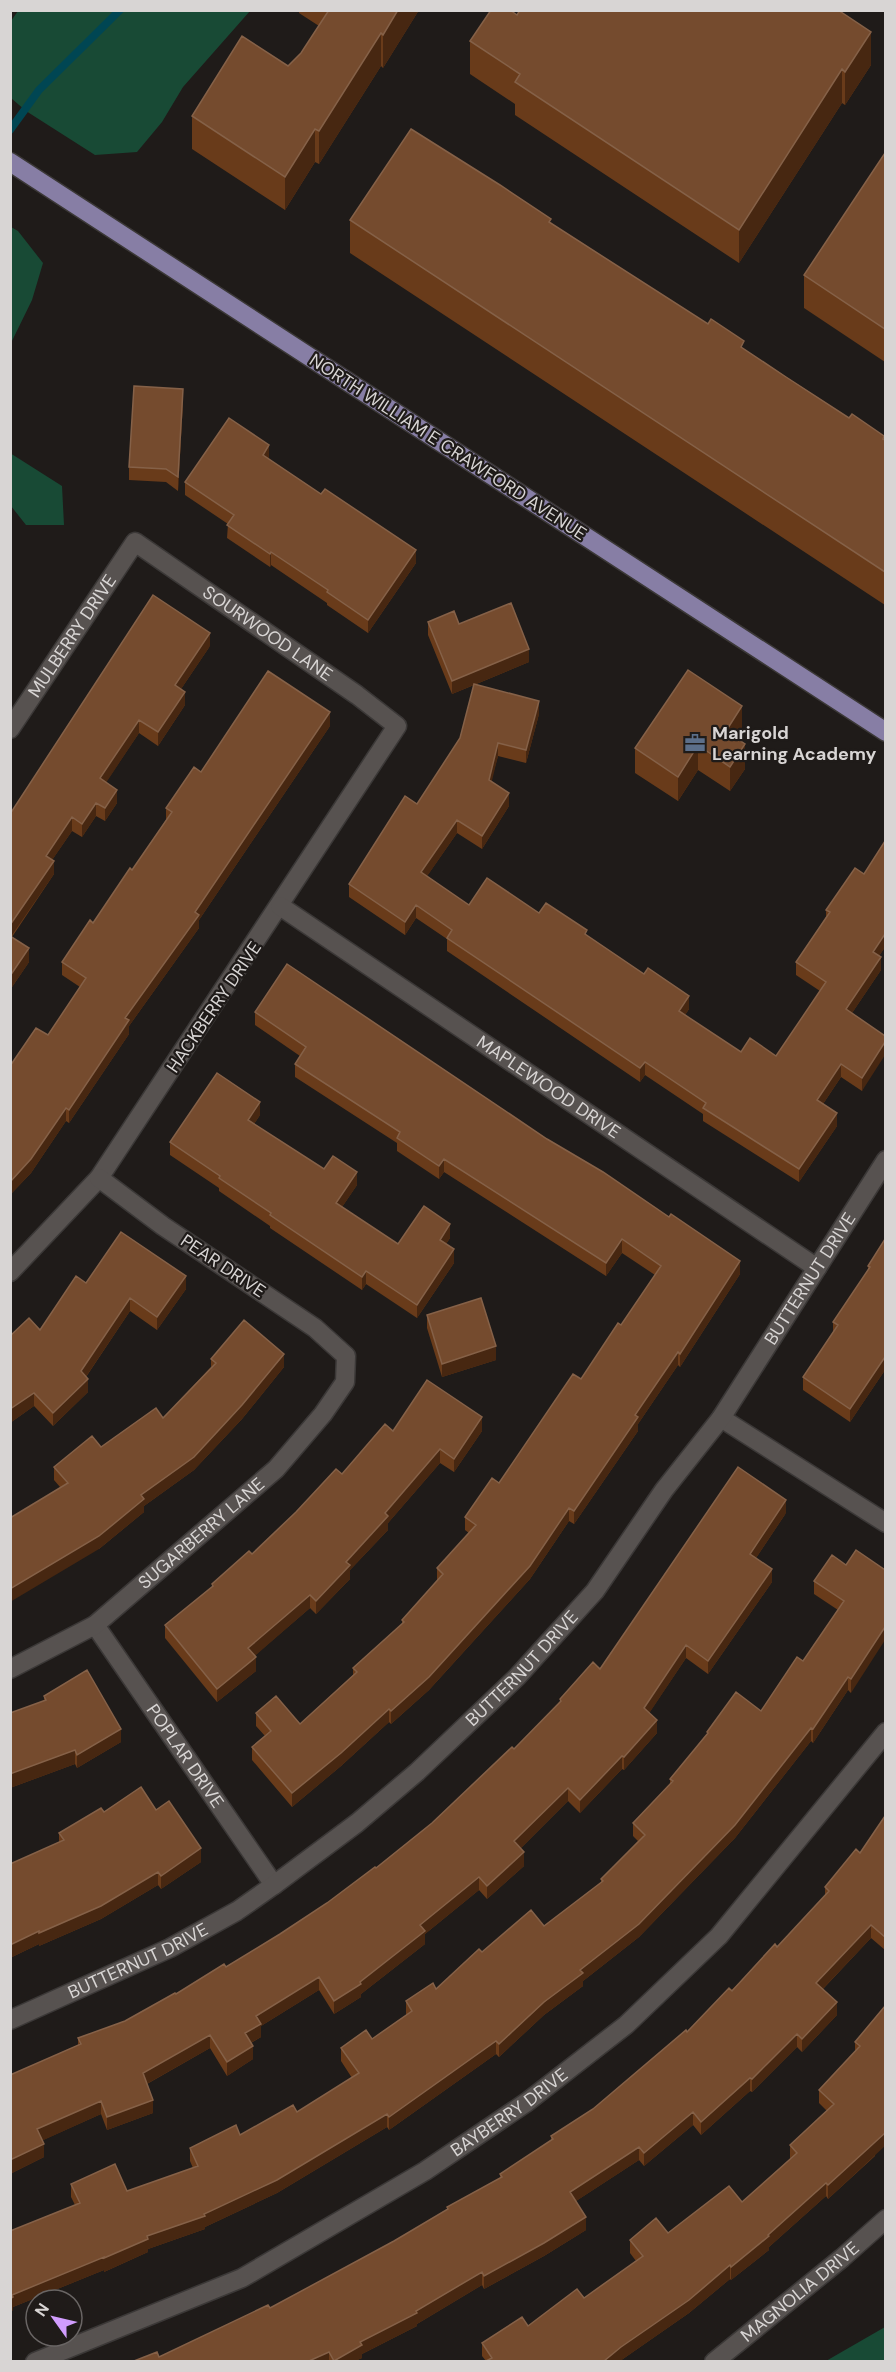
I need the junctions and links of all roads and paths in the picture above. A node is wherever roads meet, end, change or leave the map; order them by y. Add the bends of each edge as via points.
1 (12, 163) edge
2 (135, 542) joint
3 (397, 726) joint
4 (10, 729) edge
5 (885, 732) edge
6 (280, 906) junction
7 (885, 1160) edge
8 (99, 1178) junction
9 (817, 1268) junction
10 (10, 1272) edge
11 (346, 1356) joint
12 (721, 1418) junction
13 (885, 1523) edge
14 (95, 1625) junction
15 (10, 1669) edge
16 (885, 1732) edge
17 (274, 1886) junction
18 (10, 2020) edge
19 (885, 2219) edge
20 (34, 2361) edge
21 (714, 2361) edge

1 - 5 main road, NORTH WILLIAM E CRAWFORD AVENUE
2 - 3 street, SOURWOOD LANE
2 - 4 street, MULBERRY DRIVE
3 - 6 street, HACKBERRY DRIVE
6 - 8 street, HACKBERRY DRIVE
6 - 9 street, MAPLEWOOD DRIVE
7 - 9 street, BUTTERNUT DRIVE
8 - 10 street, HACKBERRY DRIVE
8 - 11 street, PEAR DRIVE via 315,1328
9 - 12 street, BUTTERNUT DRIVE
11 - 14 street, SUGARBERRY LANE via 345,1382 276,1469
12 - 13 street
12 - 17 street, BUTTERNUT DRIVE via 664,1490 594,1591 517,1677 417,1772
14 - 15 street, SUGARBERRY LANE
14 - 17 street, POPLAR DRIVE
16 - 20 street, BAYBERRY DRIVE via 719,1936 626,2025 527,2102 425,2171 242,2278
17 - 18 street, BUTTERNUT DRIVE via 170,1948
19 - 21 street, MAGNOLIA DRIVE

